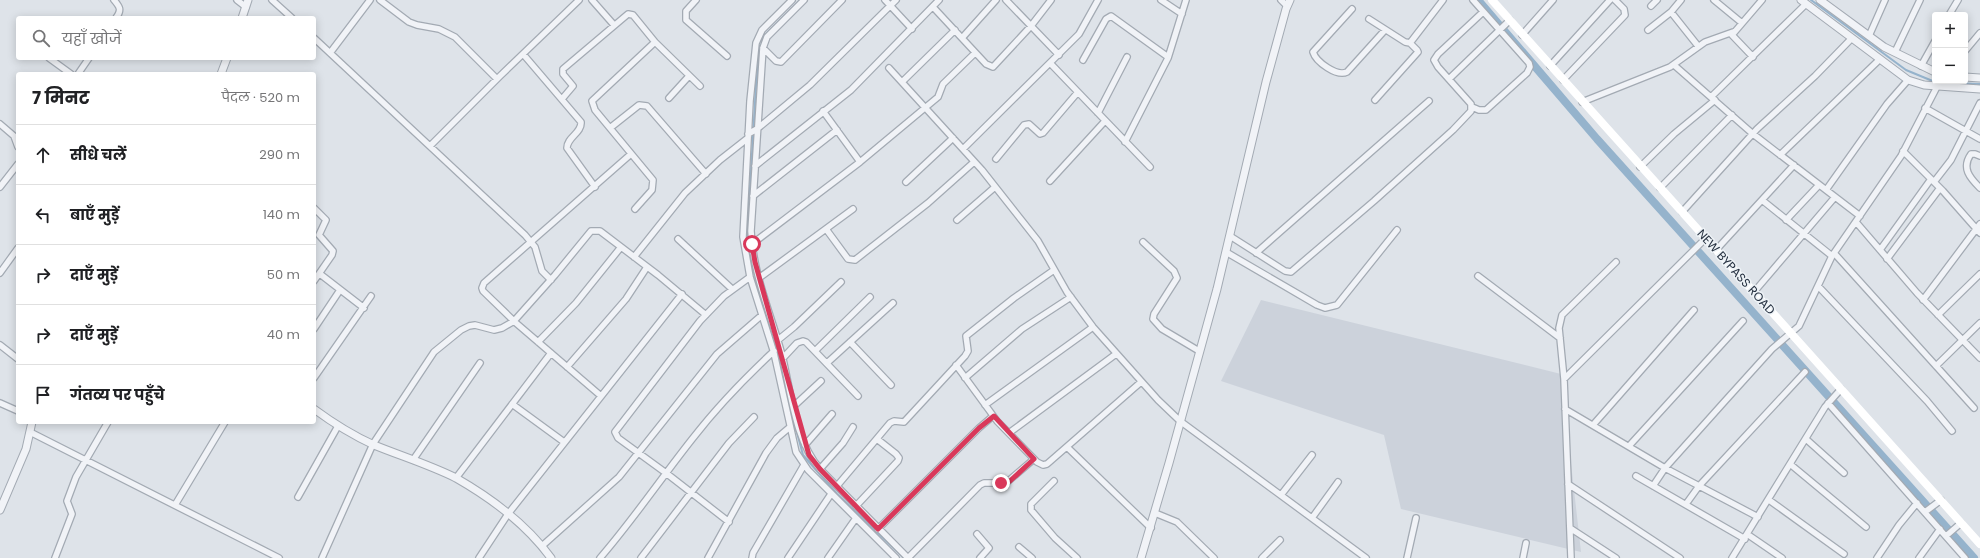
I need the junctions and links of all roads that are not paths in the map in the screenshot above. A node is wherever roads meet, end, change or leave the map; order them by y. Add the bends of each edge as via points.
1 (114, 0) edge
2 (236, 0) edge
3 (272, 0) edge
4 (370, 0) edge
5 (380, 0) edge
6 (579, 0) edge
7 (592, 0) edge
8 (696, 0) edge
9 (792, 0) edge
10 (804, 0) edge
11 (842, 0) edge
12 (885, 0) edge
13 (896, 0) edge
14 (939, 0) edge
15 (996, 0) edge
16 (1006, 0) edge
17 (1051, 0) edge
18 (1098, 0) edge
19 (1161, 0) edge
20 (1186, 0) edge
21 (1443, 0) edge
22 (1473, 0) edge
23 (1492, 0) edge
24 (1553, 0) edge
25 (1610, 0) edge
26 (1615, 0) edge
27 (1657, 0) edge
28 (1681, 0) edge
29 (1714, 0) edge
30 (1885, 0) edge
31 (1920, 0) edge
32 (1958, 0) edge
33 (1760, 1) edge
34 (1822, 1) edge
35 (1804, 2) edge
36 (1286, 3) edge
37 (247, 4) edge
38 (890, 6) junction
39 (1651, 6) dead end
40 (933, 7) junction
41 (1352, 9) dead end
42 (1483, 12) junction
43 (1671, 12) junction
44 (1951, 12) edge
45 (1182, 14) junction
46 (117, 16) edge
47 (243, 16) edge
48 (290, 16) edge
49 (1368, 19) dead end
50 (1742, 23) junction
51 (614, 25) junction
52 (1031, 26) junction
53 (1504, 26) junction
54 (912, 29) junction
55 (955, 30) junction
56 (1385, 30) junction
57 (1648, 30) dead end
58 (1733, 32) junction
59 (1980, 33) edge
60 (1522, 35) junction
61 (1869, 36) junction
62 (962, 38) junction
63 (1851, 39) junction
64 (316, 40) edge
65 (655, 42) junction
66 (1410, 43) junction
67 (1698, 46) junction
68 (1932, 46) edge
69 (763, 48) junction
70 (1968, 48) edge
71 (1894, 52) junction
72 (330, 53) junction
73 (975, 53) junction
74 (522, 54) junction
75 (1059, 55) junction
76 (727, 56) dead end
77 (1168, 56) junction
78 (1127, 57) dead end
79 (1753, 57) junction
80 (52, 60) edge
81 (88, 60) edge
82 (226, 60) edge
83 (1083, 60) dead end
84 (1879, 60) junction
85 (1050, 64) junction
86 (1674, 65) junction
87 (1550, 66) junction
88 (1921, 66) junction
89 (889, 68) dead end
90 (1932, 71) edge
91 (67, 72) edge
92 (79, 72) edge
93 (222, 72) edge
94 (689, 76) junction
95 (1968, 77) edge
96 (1980, 78) edge
97 (497, 79) junction
98 (1449, 79) junction
99 (1563, 80) junction
100 (1908, 80) junction
101 (902, 82) junction
102 (1932, 84) edge
103 (1939, 84) edge
104 (700, 86) dead end
105 (1980, 89) edge
106 (1078, 92) junction
107 (670, 98) dead end
108 (1713, 98) junction
109 (562, 99) junction
110 (1375, 100) dead end
111 (1429, 101) dead end
112 (1582, 102) junction
113 (1980, 103) edge
114 (925, 107) junction
115 (1472, 107) junction
116 (1925, 108) junction
117 (823, 111) junction
118 (1098, 113) junction
119 (1732, 115) junction
120 (1105, 121) junction
121 (0, 124) edge
122 (610, 128) junction
123 (837, 130) junction
124 (1966, 132) junction
125 (752, 133) junction
126 (1753, 134) junction
127 (953, 138) junction
128 (1980, 139) edge
129 (16, 142) edge
130 (1125, 142) junction
131 (430, 146) junction
132 (963, 149) junction
133 (1903, 151) junction
134 (631, 154) junction
135 (1780, 155) junction
136 (1980, 156) edge
137 (996, 159) dead end
138 (860, 162) junction
139 (974, 162) junction
140 (1794, 165) junction
141 (755, 166) junction
142 (16, 167) edge
143 (1150, 167) dead end
144 (1640, 167) junction
145 (706, 174) junction
146 (1932, 180) junction
147 (1050, 181) dead end
148 (906, 182) dead end
149 (1819, 185) junction
150 (0, 187) edge
151 (595, 187) junction
152 (995, 187) junction
153 (1660, 188) junction
154 (1940, 188) junction
155 (1980, 188) edge
156 (1826, 190) junction
157 (753, 196) junction
158 (1835, 197) junction
159 (1762, 200) junction
160 (635, 209) dead end
161 (853, 209) dead end
162 (316, 210) edge
163 (1682, 212) junction
164 (1860, 216) junction
165 (957, 220) dead end
166 (1786, 220) junction
167 (1856, 222) junction
168 (1979, 228) edge
169 (826, 229) junction
170 (1397, 230) dead end
171 (316, 234) edge
172 (1804, 234) junction
173 (1230, 236) junction
174 (1706, 238) junction
175 (678, 239) dead end
176 (531, 242) junction
177 (1143, 242) dead end
178 (752, 244) junction
179 (621, 247) junction
180 (1716, 250) junction
181 (1880, 250) junction
182 (16, 251) edge
183 (1226, 252) junction
184 (1256, 253) junction
185 (1833, 255) junction
186 (634, 257) junction
187 (1887, 259) junction
188 (1616, 262) dead end
189 (647, 267) junction
190 (1054, 270) junction
191 (0, 272) edge
192 (320, 274) junction
193 (1980, 274) edge
194 (1478, 276) dead end
195 (750, 277) junction
196 (760, 278) junction
197 (316, 279) edge
198 (551, 280) junction
199 (841, 282) dead end
200 (1818, 286) junction
201 (732, 289) junction
202 (340, 290) junction
203 (1754, 292) junction
204 (682, 294) junction
205 (371, 296) dead end
206 (870, 297) dead end
207 (1071, 297) junction
208 (1923, 300) junction
209 (893, 303) dead end
210 (364, 308) junction
211 (1694, 310) dead end
212 (706, 315) junction
213 (762, 315) junction
214 (1938, 315) junction
215 (514, 321) junction
216 (1743, 321) dead end
217 (1980, 323) edge
218 (316, 325) edge
219 (1093, 327) junction
220 (1791, 332) junction
221 (1560, 338) junction
222 (1962, 339) junction
223 (778, 340) junction
224 (538, 342) junction
225 (850, 342) junction
226 (0, 345) edge
227 (774, 351) junction
228 (815, 351) junction
229 (1199, 351) junction
230 (551, 353) junction
231 (1116, 354) junction
232 (16, 357) edge
233 (783, 358) junction
234 (1980, 358) edge
235 (480, 363) dead end
236 (827, 363) junction
237 (956, 365) junction
238 (1936, 366) junction
239 (566, 367) junction
240 (1805, 372) dead end
241 (316, 375) edge
242 (965, 378) junction
243 (1564, 379) junction
244 (821, 381) dead end
245 (1141, 382) junction
246 (891, 385) dead end
247 (1838, 392) junction
248 (600, 396) junction
249 (858, 396) dead end
250 (1829, 402) junction
251 (0, 403) edge
252 (512, 404) junction
253 (985, 405) junction
254 (794, 406) junction
255 (1974, 408) dead end
256 (1565, 409) junction
257 (16, 410) edge
258 (316, 410) edge
259 (832, 414) dead end
260 (994, 416) junction
261 (754, 417) dead end
262 (1180, 421) junction
263 (32, 424) edge
264 (107, 424) edge
265 (223, 424) edge
266 (1592, 425) junction
267 (338, 426) junction
268 (790, 427) junction
269 (853, 427) dead end
270 (1952, 431) dead end
271 (30, 432) junction
272 (1009, 433) junction
273 (877, 438) junction
274 (1806, 439) junction
275 (564, 442) junction
276 (373, 444) junction
277 (805, 445) junction
278 (1629, 446) junction
279 (1067, 447) junction
280 (640, 453) junction
281 (1312, 454) dead end
282 (85, 459) junction
283 (1034, 459) junction
284 (413, 460) junction
285 (1790, 464) junction
286 (804, 465) junction
287 (1665, 468) junction
288 (820, 469) junction
289 (666, 473) junction
290 (1844, 473) dead end
291 (1636, 476) dead end
292 (456, 478) junction
293 (1054, 481) dead end
294 (1338, 482) dead end
295 (1568, 484) junction
296 (837, 486) junction
297 (1653, 486) junction
298 (1699, 486) junction
299 (691, 493) junction
300 (831, 494) junction
301 (1282, 495) junction
302 (298, 497) dead end
303 (1769, 500) junction
304 (1917, 503) junction
305 (1938, 503) junction
306 (175, 504) junction
307 (1686, 504) junction
308 (856, 506) junction
309 (0, 510) edge
310 (1927, 511) junction
311 (1155, 513) junction
312 (508, 514) junction
313 (1758, 516) junction
314 (856, 518) junction
315 (1312, 518) junction
316 (1416, 518) dead end
317 (729, 522) junction
318 (1961, 523) junction
319 (1866, 527) dead end
320 (1150, 528) junction
321 (1570, 528) junction
322 (878, 529) junction
323 (1940, 529) junction
324 (977, 534) dead end
325 (1947, 534) junction
326 (1746, 536) junction
327 (1280, 540) dead end
328 (1526, 543) dead end
329 (1980, 544) edge
330 (542, 546) junction
331 (1019, 547) dead end
332 (1844, 554) dead end
333 (55, 558) edge
334 (278, 558) edge
335 (322, 558) edge
336 (479, 558) edge
337 (551, 558) edge
338 (600, 558) edge
339 (641, 558) edge
340 (708, 558) edge
341 (752, 558) edge
342 (788, 558) edge
343 (828, 558) edge
344 (896, 558) edge
345 (908, 558) edge
346 (980, 558) edge
347 (1032, 558) edge
348 (1077, 558) edge
349 (1141, 558) edge
350 (1214, 558) edge
351 (1262, 558) edge
352 (1366, 558) edge
353 (1407, 558) edge
354 (1523, 558) edge
355 (1571, 558) edge
356 (1616, 558) edge
357 (1680, 558) edge
358 (1732, 558) edge
359 (1782, 558) edge
360 (1877, 558) edge
361 (1920, 558) edge
362 (1965, 558) edge

1 - 46 street via 121,10
2 - 37 street
3 - 48 street
4 - 72 street
5 - 97 street via 409,22 439,29 455,37
6 - 74 street
7 - 51 street
8 - 76 street via 686,11 686,20
9 - 125 street via 758,37 751,94
10 - 69 street via 770,34
11 - 69 street via 781,62
12 - 38 street
13 - 38 street
14 - 40 street
15 - 62 street
16 - 52 street
17 - 52 street
18 - 75 street via 1079,34
19 - 45 street
20 - 45 street
21 - 66 street
22 - 42 street
23 - 53 main road, NEW BYPASS ROAD
24 - 60 street
25 - 87 street
26 - 99 street via 1624,9 1625,15
27 - 39 street
28 - 43 street
29 - 50 street
30 - 61 street
31 - 71 street
32 - 44 street
33 - 50 street
34 - 61 street
35 - 63 street
35 - 79 street
36 - 173 street
37 - 47 street
38 - 54 street
38 - 125 street via 810,85
40 - 54 street
40 - 55 street
41 - 56 street via 1313,52 1316,58 1336,72 1347,72
42 - 53 street
42 - 98 street via 1435,58 1435,64
43 - 57 street
43 - 67 street
45 - 77 street
49 - 56 street
50 - 58 street
51 - 65 street via 626,14 631,14
51 - 109 street via 563,69 563,74 573,86
52 - 73 street via 993,67
52 - 75 street
53 - 60 main road, NEW BYPASS ROAD
53 - 98 street
53 - 115 street via 1529,63 1528,73 1486,110
54 - 117 street via 851,90
55 - 62 street
55 - 101 street
56 - 66 street
58 - 67 street
58 - 79 street via 1733,36
59 - 70 street
60 - 87 main road, NEW BYPASS ROAD
61 - 71 street
62 - 73 street
63 - 84 street
63 - 126 street
64 - 72 street
65 - 94 street
65 - 122 street via 592,101 595,110
66 - 110 street via 1418,52
67 - 86 street
68 - 88 street
69 - 125 street
71 - 88 street
72 - 131 street
73 - 114 street via 943,84 938,97
74 - 97 street
74 - 109 street
75 - 85 street
77 - 83 street via 1111,16 1106,19
77 - 130 street
78 - 118 street
79 - 108 street
80 - 91 street
81 - 92 street
82 - 93 street
84 - 100 street
84 - 135 street
85 - 106 street
85 - 132 street
86 - 108 street
86 - 112 street
87 - 99 main road, NEW BYPASS ROAD
88 - 90 street
89 - 101 street
94 - 104 street
94 - 107 street
95 - 96 street
97 - 131 street
98 - 115 street
99 - 112 main road, NEW BYPASS ROAD
100 - 102 street via 1918,84
100 - 156 street via 1887,104
101 - 114 street
103 - 105 street
103 - 116 street
106 - 118 street
106 - 137 street via 1043,133 1040,134 1029,124 1024,125
108 - 119 street
108 - 144 street
109 - 151 street via 581,122 567,148
111 - 184 street
112 - 144 main road, NEW BYPASS ROAD
113 - 124 street
114 - 127 street
114 - 138 street
115 - 184 street via 1453,130 1294,271 1285,271
116 - 124 street
116 - 133 street
117 - 123 street
117 - 141 street
118 - 120 street
119 - 126 street
119 - 153 street
120 - 130 street
120 - 147 street
121 - 129 street via 14,136
122 - 134 street
122 - 145 street via 639,105 647,106
123 - 138 street
123 - 157 street
124 - 128 street
124 - 146 street via 1951,160
125 - 141 street
125 - 145 street
125 - 195 street via 743,237
126 - 135 street
126 - 163 street
127 - 132 street
127 - 148 street
130 - 143 street
131 - 176 street
132 - 139 street
133 - 146 street
133 - 164 street
134 - 151 street
134 - 160 street via 653,180 653,186
135 - 140 street
136 - 155 street via 1971,154 1966,163 1968,174
138 - 178 street
139 - 152 street
139 - 169 street via 928,203 855,260 848,259
140 - 149 street
140 - 159 street
141 - 157 street
142 - 150 street
144 - 153 main road, NEW BYPASS ROAD
145 - 186 street via 685,193
146 - 154 street
146 - 181 street
149 - 156 street
149 - 166 street
151 - 176 street
152 - 165 street
152 - 190 street via 1038,241
153 - 163 main road, NEW BYPASS ROAD
154 - 168 street
154 - 187 street
156 - 158 street
157 - 178 street
158 - 164 street
158 - 172 street
159 - 166 street
159 - 180 street
161 - 169 street
162 - 171 street via 326,220
163 - 174 main road, NEW BYPASS ROAD
164 - 167 street
166 - 172 street
167 - 181 street
167 - 185 street
168 - 208 street
169 - 196 street
170 - 183 street via 1332,308 1317,305
171 - 192 street via 333,251
172 - 185 street
172 - 203 street
173 - 183 street
173 - 184 street
174 - 180 main road, NEW BYPASS ROAD
174 - 243 street
175 - 201 street
176 - 198 street via 537,252 542,271
176 - 215 street via 484,283 482,288
177 - 229 street via 1174,271 1177,278 1152,319 1162,329
178 - 196 street
179 - 186 street
179 - 198 street via 600,231 591,231
179 - 224 street via 576,303
180 - 203 main road, NEW BYPASS ROAD
181 - 187 street
182 - 191 street
183 - 229 street
185 - 200 street
185 - 238 street
186 - 189 street
187 - 208 street
188 - 221 street via 1562,315
189 - 204 street
189 - 239 street via 626,299
190 - 207 street
190 - 237 street via 967,335 967,353
192 - 197 street
192 - 202 street
193 - 214 street
194 - 221 street
195 - 201 street
195 - 213 street
196 - 223 street
198 - 215 street
199 - 223 street
200 - 220 street via 1799,326
200 - 270 street via 1927,401
201 - 212 street
202 - 210 street
202 - 218 street
203 - 220 main road, NEW BYPASS ROAD
204 - 212 street
204 - 248 street
205 - 210 street
206 - 228 street
207 - 219 street
207 - 242 street via 1022,329
208 - 214 street
209 - 225 street
210 - 241 street
211 - 266 street
212 - 280 street via 615,432 618,438
213 - 227 street
213 - 280 street via 717,354
214 - 222 street
215 - 224 street
215 - 276 street via 494,330 469,326 442,345 423,367
216 - 278 street
217 - 222 street
219 - 231 street
219 - 253 street
220 - 247 main road, NEW BYPASS ROAD
220 - 287 street
221 - 243 street
222 - 234 street
222 - 238 street
223 - 233 street
224 - 230 street
225 - 236 street
225 - 246 street
226 - 232 street
227 - 268 street
227 - 289 street via 704,424
228 - 233 street via 806,342 800,342
228 - 236 street
229 - 262 street
230 - 239 street
230 - 252 street
231 - 245 street
231 - 272 street
233 - 254 street
235 - 284 street
236 - 249 street
237 - 242 street
237 - 273 street via 904,422 892,422
238 - 255 street
239 - 248 street
240 - 298 street
242 - 253 street
243 - 256 street
244 - 254 street
245 - 262 street
245 - 279 street
247 - 250 street
247 - 305 main road, NEW BYPASS ROAD
248 - 275 street
250 - 274 street
250 - 304 street
251 - 257 street
252 - 275 street
252 - 292 street
253 - 260 street
254 - 277 street
256 - 266 street
256 - 295 street
258 - 267 street
259 - 277 street
260 - 272 street
260 - 322 street
261 - 299 street via 729,443
262 - 301 street
262 - 311 street
263 - 271 street
264 - 282 street
265 - 306 street
266 - 278 street
267 - 276 street
267 - 302 street
268 - 286 street via 796,452
268 - 317 street via 777,438 766,453
269 - 288 street via 843,443
271 - 282 street
271 - 309 street
272 - 283 street
273 - 296 street
273 - 308 street via 899,458
274 - 285 street
274 - 290 street
275 - 312 street
276 - 284 street
276 - 335 street
277 - 288 street via 812,460
278 - 287 street
279 - 283 street via 1047,464 1040,464
279 - 320 street
280 - 289 street
280 - 330 street via 619,477
281 - 301 street
282 - 306 street
282 - 333 street via 67,502 72,514
283 - 345 street via 1006,483 980,485
284 - 292 street
285 - 303 street
285 - 319 street
286 - 300 street
286 - 341 street
287 - 297 street
287 - 298 street
288 - 296 street
289 - 299 street
289 - 338 street
291 - 297 street
292 - 312 street
293 - 348 street via 1031,504 1031,510 1055,538
294 - 315 street
295 - 321 street
295 - 357 street
296 - 308 street
297 - 307 street
298 - 307 street
298 - 313 street
299 - 317 street
299 - 339 street
300 - 314 street
300 - 342 street
301 - 315 street
303 - 313 street
303 - 332 street
304 - 310 street
304 - 360 street
305 - 310 street
305 - 318 main road, NEW BYPASS ROAD
306 - 334 street
307 - 326 street
308 - 322 street
310 - 323 street
311 - 320 street
311 - 350 street via 1177,522
312 - 330 street
312 - 336 street
313 - 326 street
314 - 343 street
314 - 344 street
315 - 352 street
316 - 353 street
317 - 340 street
318 - 325 street
318 - 329 main road, NEW BYPASS ROAD
320 - 349 street
321 - 355 street
321 - 356 street
322 - 345 street
323 - 325 street
323 - 361 street
324 - 346 street via 989,548
325 - 362 street
326 - 358 street
326 - 359 street
327 - 351 street
328 - 354 street
330 - 337 street
331 - 347 street

